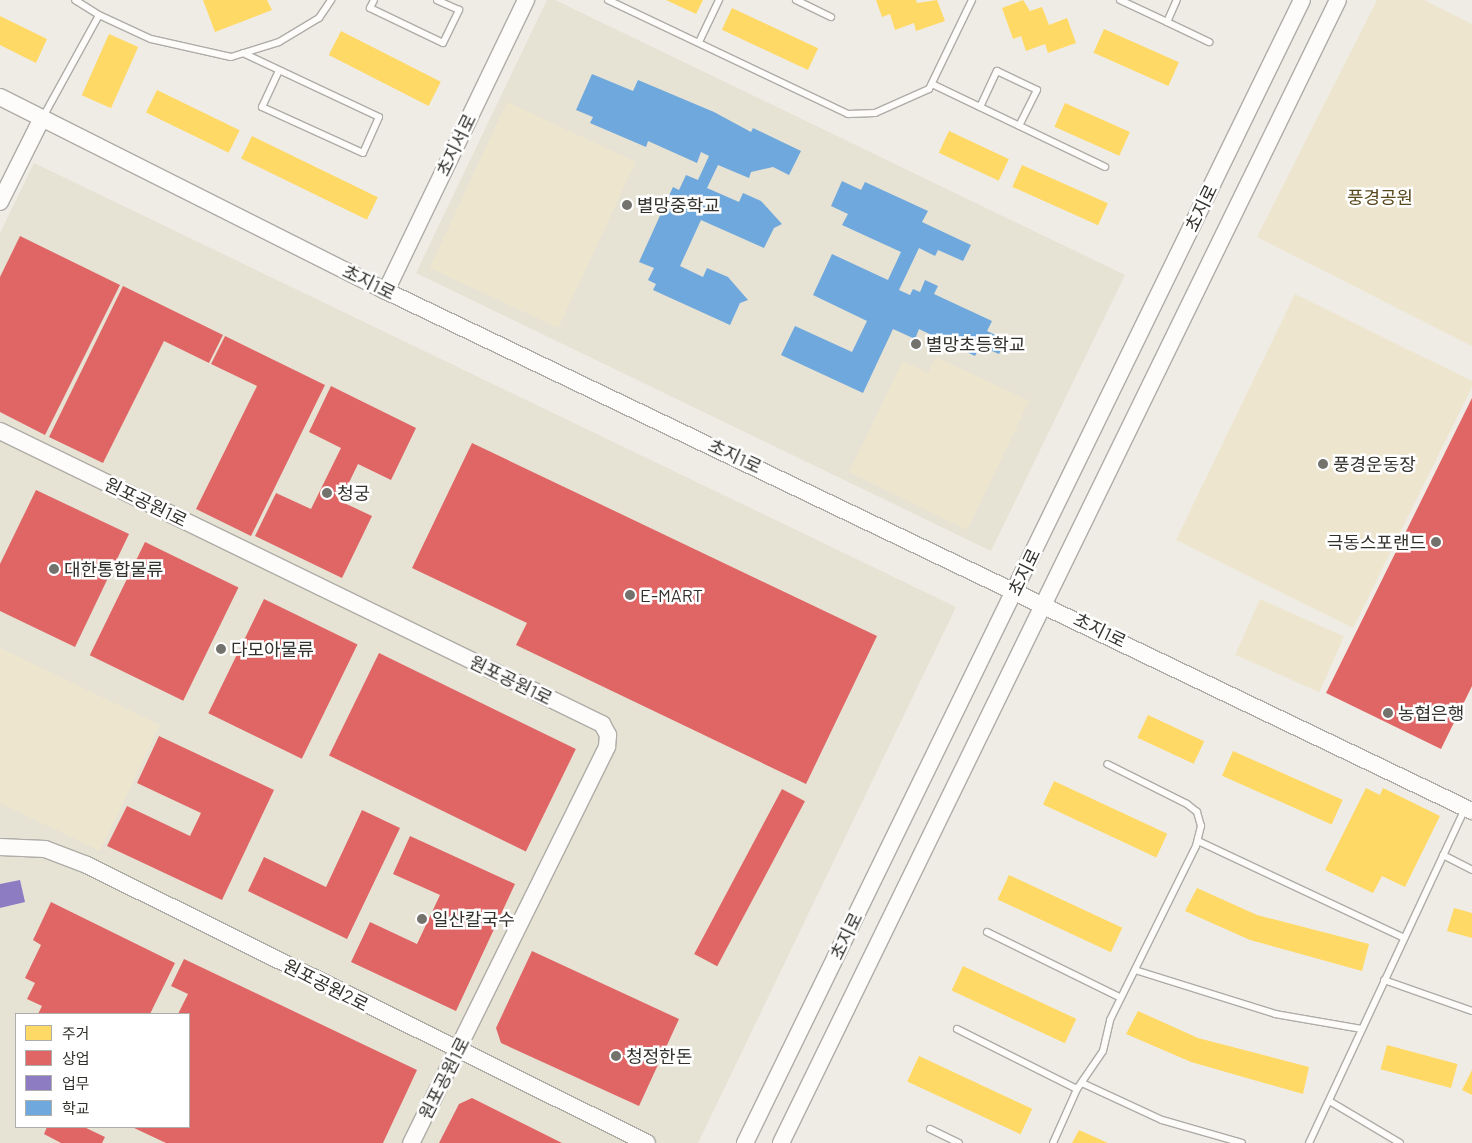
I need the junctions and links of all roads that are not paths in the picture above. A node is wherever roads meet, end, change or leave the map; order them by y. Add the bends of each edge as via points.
1 (75, 0) edge
2 (331, 0) edge
3 (374, 0) edge
4 (437, 0) edge
5 (526, 0) edge
6 (608, 0) edge
7 (719, 0) edge
8 (796, 0) edge
9 (972, 0) edge
10 (1120, 0) edge
11 (1177, 0) edge
12 (1302, 0) edge
13 (1338, 0) edge
14 (99, 15) junction
15 (830, 17) dead end
16 (1167, 22) junction
17 (699, 42) junction
18 (1209, 42) dead end
19 (243, 53) junction
20 (279, 71) junction
21 (932, 84) junction
22 (0, 97) edge
23 (980, 107) junction
24 (42, 118) junction
25 (1019, 126) junction
26 (1105, 167) dead end
27 (0, 202) edge
28 (386, 291) junction
29 (0, 431) edge
30 (1015, 589) junction
31 (1045, 604) junction
32 (1107, 764) dead end
33 (1470, 803) edge
34 (1198, 841) junction
35 (0, 847) edge
36 (1443, 855) junction
37 (1472, 870) edge
38 (987, 932) dead end
39 (1404, 938) junction
40 (1135, 970) junction
41 (1384, 980) junction
42 (1121, 998) junction
43 (1472, 1011) edge
44 (957, 1029) dead end
45 (1362, 1029) junction
46 (458, 1051) junction
47 (1082, 1083) junction
48 (1077, 1089) junction
49 (1331, 1102) junction
50 (930, 1129) dead end
51 (411, 1143) edge
52 (647, 1143) edge
53 (745, 1143) edge
54 (781, 1143) edge
55 (959, 1143) edge
56 (1053, 1143) edge
57 (1242, 1143) edge
58 (1310, 1143) edge
59 (1400, 1143) edge

1 - 14 lane
2 - 19 lane via 319,18 279,42
3 - 4 lane via 370,8 444,43 459,10
5 - 28 street, 초지서로
6 - 17 lane
7 - 17 lane
8 - 15 lane
9 - 21 lane
10 - 16 lane
11 - 16 lane
12 - 30 street, 초지로
13 - 31 street, 초지로
14 - 19 lane via 151,39 231,57
14 - 24 lane
16 - 18 lane
17 - 21 lane via 848,114 875,113 906,102 929,90
19 - 20 lane
20 - 20 lane via 379,117 363,153 262,107
21 - 23 lane
22 - 24 street, 초지1로
23 - 25 lane
23 - 25 lane via 997,71 1037,90
24 - 27 street
24 - 28 street, 초지1로
25 - 26 lane
28 - 30 street, 초지1로
29 - 46 street, 원포공원1로 via 602,724 608,735 607,747
30 - 31 street, 초지1로
30 - 53 street, 초지로
31 - 33 street, 초지1로
31 - 54 street, 초지로
32 - 34 lane via 1197,812 1201,826
33 - 36 lane
34 - 39 lane
34 - 40 lane
35 - 46 street, 원포공원2로 via 45,849 86,865
36 - 37 lane
36 - 39 lane
38 - 42 lane
39 - 41 lane
40 - 42 lane
40 - 45 lane via 1275,1014
41 - 43 lane
41 - 45 lane
42 - 47 lane via 1110,1020 1103,1051
44 - 48 lane
45 - 49 lane
46 - 51 street, 원포공원1로
46 - 52 street, 원포공원2로
47 - 48 lane
47 - 57 lane via 1162,1120
48 - 56 lane
49 - 58 lane
49 - 59 lane
50 - 55 lane

